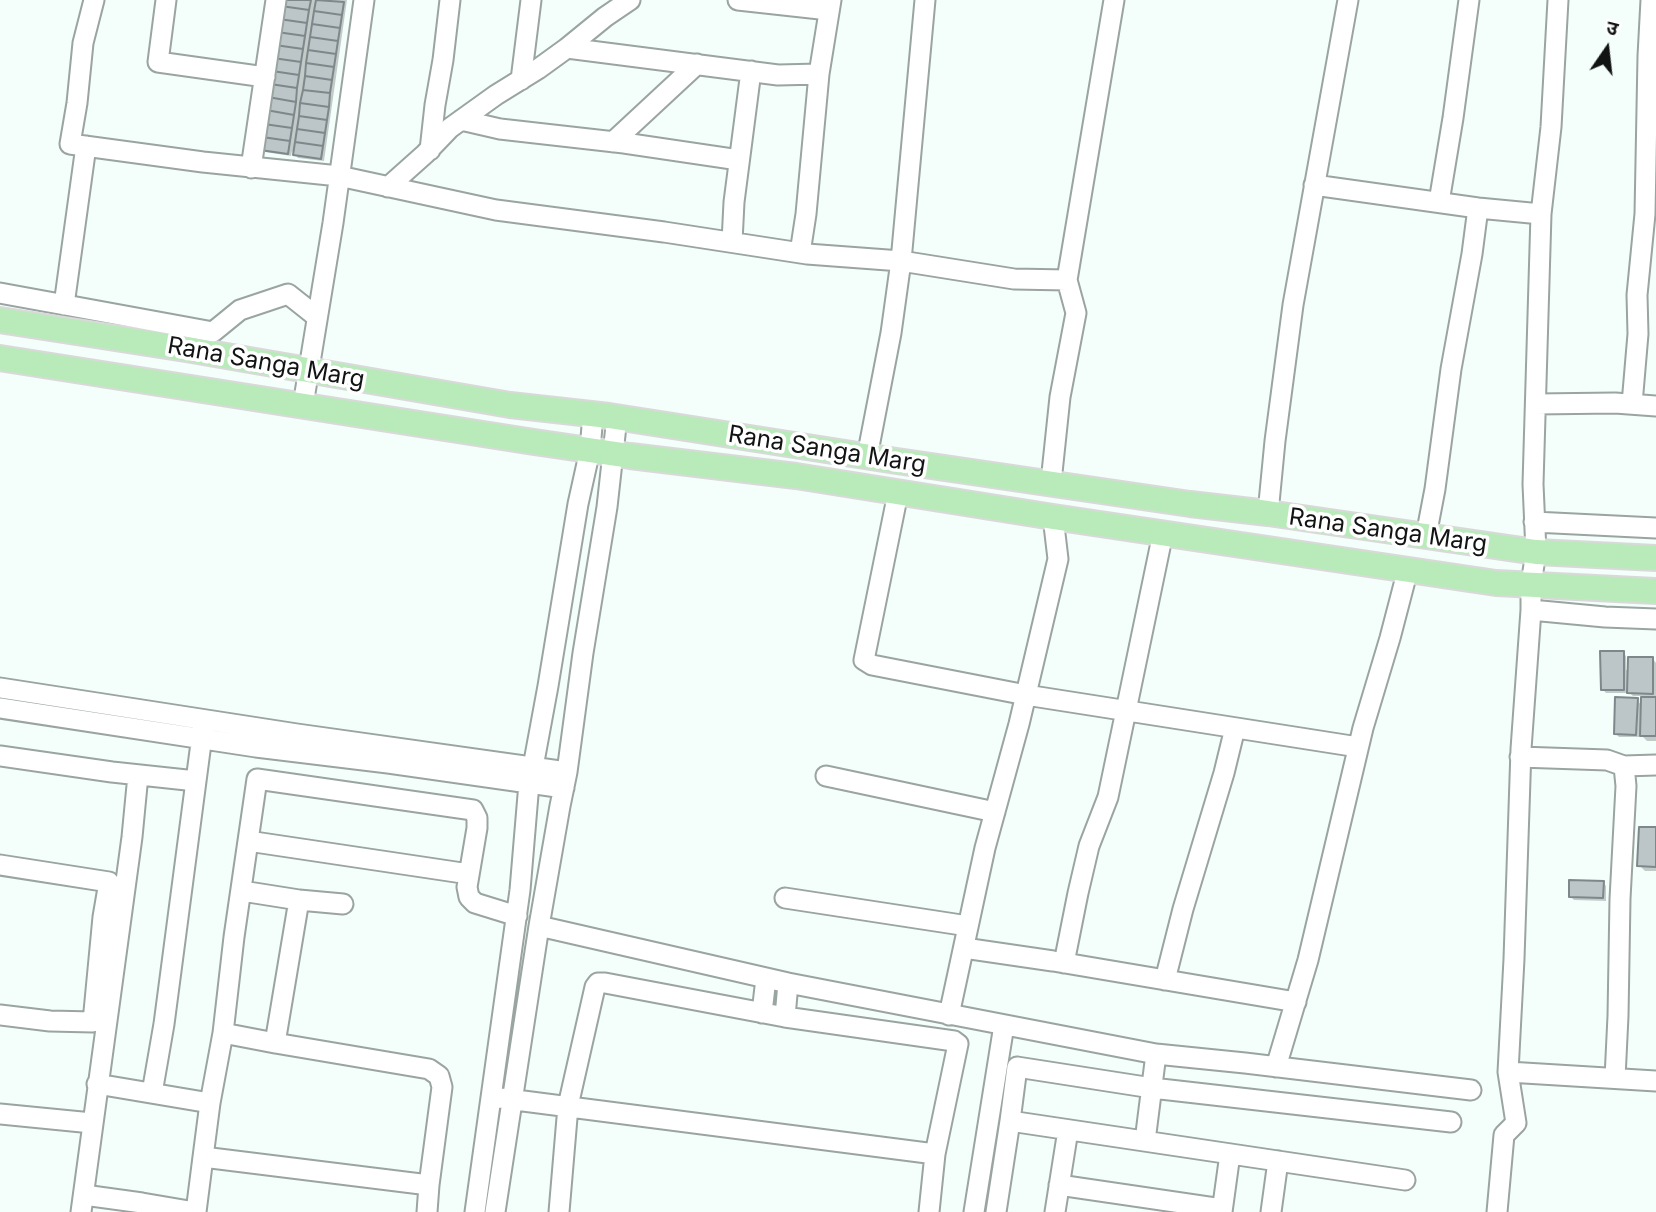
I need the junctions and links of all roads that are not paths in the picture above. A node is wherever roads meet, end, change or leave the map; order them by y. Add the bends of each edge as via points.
1 (94, 0) edge
2 (166, 0) edge
3 (276, 0) edge
4 (364, 0) edge
5 (450, 0) edge
6 (531, 0) edge
7 (630, 0) edge
8 (738, 0) edge
9 (925, 0) edge
10 (1114, 0) edge
11 (1348, 0) edge
12 (1469, 0) edge
13 (1558, 0) edge
14 (1651, 0) edge
15 (830, 5) edge
16 (606, 8) edge
17 (567, 48) junction
18 (697, 64) junction
19 (751, 71) junction
20 (819, 74) junction
21 (265, 77) junction
22 (521, 80) junction
23 (461, 120) junction
24 (613, 142) junction
25 (86, 146) junction
26 (430, 150) junction
27 (739, 160) junction
28 (251, 168) junction
29 (339, 176) junction
30 (1314, 185) junction
31 (388, 187) junction
32 (1439, 202) junction
33 (1478, 208) junction
34 (1541, 214) junction
35 (732, 242) junction
36 (800, 253) junction
37 (901, 261) junction
38 (1067, 280) junction
39 (0, 293) edge
40 (64, 305) junction
41 (317, 317) junction
42 (0, 320) edge
43 (0, 358) edge
44 (308, 370) junction
45 (1536, 404) junction
46 (1632, 404) junction
47 (303, 405) junction
48 (1656, 406) edge
49 (605, 416) junction
50 (602, 451) junction
51 (867, 457) junction
52 (1051, 482) junction
53 (898, 493) junction
54 (1268, 513) junction
55 (1053, 517) junction
56 (1534, 522) junction
57 (1656, 528) edge
58 (1163, 533) junction
59 (1426, 536) junction
60 (1536, 552) junction
61 (1656, 558) edge
62 (1408, 569) junction
63 (1531, 584) junction
64 (1656, 591) edge
65 (1531, 610) junction
66 (1656, 619) edge
67 (0, 688) edge
68 (1026, 695) junction
69 (0, 708) edge
70 (1125, 710) junction
71 (203, 729) junction
72 (1236, 729) junction
73 (1358, 747) junction
74 (0, 756) edge
75 (1520, 757) junction
76 (1656, 765) edge
77 (1624, 766) junction
78 (138, 775) junction
79 (531, 775) junction
80 (826, 776) dead end
81 (196, 780) junction
82 (566, 780) junction
83 (995, 812) junction
84 (248, 841) junction
85 (0, 866) edge
86 (469, 874) junction
87 (242, 891) junction
88 (785, 898) dead end
89 (299, 900) junction
90 (344, 904) dead end
91 (517, 916) junction
92 (539, 926) junction
93 (968, 926) junction
94 (964, 948) junction
95 (1064, 963) junction
96 (766, 978) junction
97 (1165, 980) junction
98 (788, 983) junction
99 (1296, 1002) junction
100 (762, 1013) junction
101 (0, 1015) edge
102 (949, 1015) junction
103 (785, 1017) junction
104 (1004, 1025) junction
105 (223, 1033) junction
106 (275, 1042) junction
107 (1156, 1054) junction
108 (1276, 1067) junction
109 (1508, 1072) junction
110 (1615, 1078) junction
111 (1656, 1081) edge
112 (97, 1084) junction
113 (1152, 1088) junction
114 (1471, 1090) dead end
115 (152, 1093) junction
116 (492, 1097) junction
117 (512, 1099) junction
118 (210, 1103) junction
119 (568, 1106) junction
120 (0, 1114) edge
121 (1010, 1121) junction
122 (1451, 1122) dead end
123 (92, 1123) junction
124 (1068, 1130) junction
125 (1145, 1141) junction
126 (935, 1154) junction
127 (1230, 1154) junction
128 (203, 1157) junction
129 (1278, 1161) junction
130 (1405, 1180) dead end
131 (429, 1185) junction
132 (1059, 1185) junction
133 (82, 1203) edge
134 (142, 1207) edge
135 (1222, 1211) edge
136 (195, 1212) edge
137 (427, 1212) edge
138 (475, 1212) edge
139 (495, 1212) edge
140 (559, 1212) edge
141 (929, 1212) edge
142 (974, 1212) edge
143 (996, 1212) edge
144 (1055, 1212) edge
145 (1271, 1212) edge
146 (1497, 1212) edge

1 - 25 street via 83,43 70,144
2 - 21 street via 158,62
3 - 21 street
4 - 29 street
5 - 26 street
6 - 22 street
7 - 16 street
8 - 15 street
9 - 37 street
10 - 38 street
11 - 30 street
12 - 32 street
13 - 34 street
14 - 46 street via 1646,214
15 - 20 street
16 - 17 street
17 - 18 street
17 - 22 street
18 - 19 street
18 - 24 street
19 - 20 street
19 - 27 street
20 - 36 street
21 - 28 street
22 - 23 street
23 - 24 street
23 - 26 street
24 - 27 street
25 - 28 street
25 - 40 street
26 - 31 street
27 - 35 street
28 - 29 street
29 - 31 street
29 - 41 street
30 - 32 street
30 - 54 street via 1291,318
31 - 35 street via 496,211
32 - 33 street
33 - 34 street
33 - 59 street
34 - 45 street
35 - 36 street
36 - 37 street
37 - 38 street via 1014,279
37 - 51 street
38 - 52 street via 1076,313 1060,397
39 - 40 street
40 - 41 street via 213,332 240,310 288,294
41 - 44 street
42 - 44 main road, Rana Sanga Marg
43 - 47 main road, Rana Sanga Marg
44 - 47 street
44 - 49 main road, Rana Sanga Marg via 510,405
45 - 46 street
45 - 56 street
46 - 48 street
47 - 50 main road, Rana Sanga Marg
49 - 50 street
49 - 51 main road, Rana Sanga Marg
50 - 53 main road, Rana Sanga Marg
50 - 79 street via 578,504
50 - 82 street via 607,507
51 - 52 main road, Rana Sanga Marg
52 - 54 main road, Rana Sanga Marg
53 - 55 main road, Rana Sanga Marg
53 - 68 street via 864,660
54 - 59 main road, Rana Sanga Marg
55 - 58 main road, Rana Sanga Marg
55 - 68 street via 1058,559
56 - 57 street
56 - 60 street
58 - 62 main road, Rana Sanga Marg
58 - 70 street
59 - 60 main road, Rana Sanga Marg
60 - 61 main road, Rana Sanga Marg
60 - 63 street
62 - 63 main road, Rana Sanga Marg
62 - 73 street
63 - 64 main road, Rana Sanga Marg
63 - 65 street
65 - 66 street
65 - 75 street
67 - 71 street
68 - 70 street
68 - 83 street
69 - 71 street
70 - 72 street
70 - 95 street via 1108,797 1089,846
71 - 79 street
71 - 81 street
72 - 73 street
72 - 97 street
73 - 99 street
74 - 78 street
75 - 77 street via 1607,760
75 - 109 street
76 - 77 street
77 - 110 street
78 - 81 street
78 - 112 street
79 - 82 street
79 - 91 street
80 - 83 street
81 - 115 street
82 - 92 street
83 - 93 street
84 - 86 street
84 - 86 street via 257,779 394,798 472,810 477,828
84 - 87 street
85 - 101 street via 109,882 93,1022
86 - 91 street via 469,897 475,903
87 - 89 street
87 - 105 street
88 - 93 street
89 - 90 street
89 - 106 street
91 - 116 street
92 - 96 street
92 - 117 street
93 - 94 street
94 - 95 street
94 - 102 street
95 - 97 street
96 - 98 street
96 - 100 street
97 - 99 street
98 - 102 street
98 - 103 street
99 - 108 street
100 - 103 street
100 - 119 street via 598,984
102 - 104 street
103 - 126 street via 958,1044
104 - 107 street
104 - 142 street
105 - 106 street
105 - 118 street
106 - 131 street via 429,1069 439,1076 442,1087
107 - 108 street
107 - 113 street
108 - 114 street
109 - 110 street
109 - 146 street via 1516,1124 1504,1135
110 - 111 street
112 - 115 street
112 - 123 street
113 - 121 street via 1017,1068
113 - 122 street
113 - 125 street
115 - 118 street
116 - 117 street
116 - 138 street
117 - 119 street
117 - 139 street
118 - 128 street
119 - 126 street
119 - 140 street
120 - 123 street
121 - 124 street
121 - 143 street
123 - 133 street
124 - 125 street
124 - 132 street
125 - 127 street
126 - 141 street
127 - 129 street
127 - 135 street
128 - 131 street
128 - 136 street
129 - 130 street
129 - 145 street
131 - 137 street
132 - 135 street
132 - 144 street
133 - 134 street
134 - 136 street

